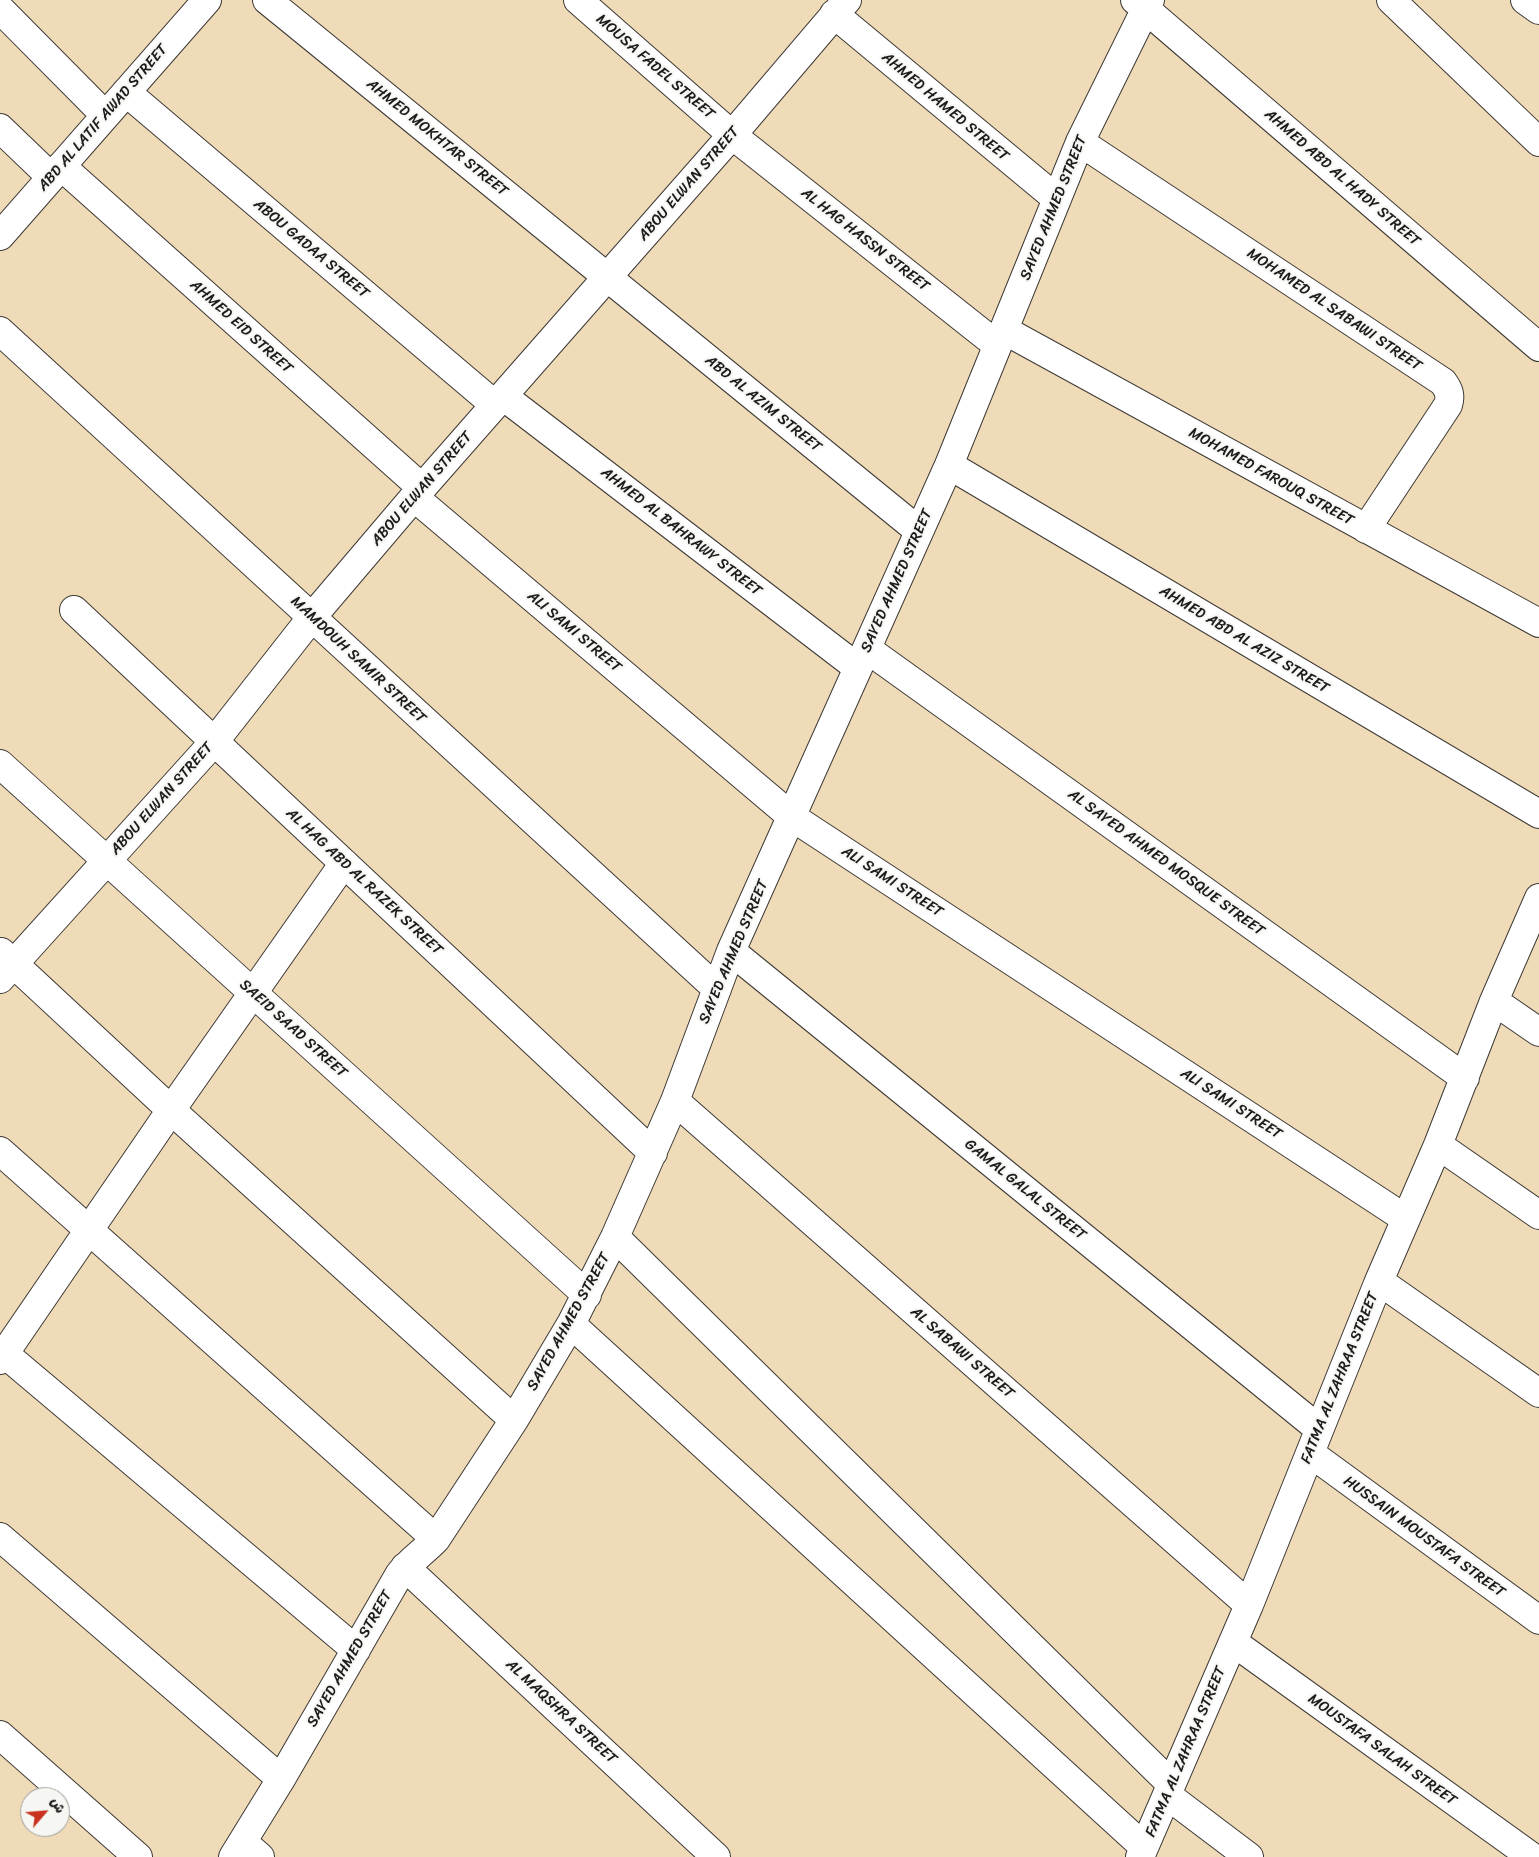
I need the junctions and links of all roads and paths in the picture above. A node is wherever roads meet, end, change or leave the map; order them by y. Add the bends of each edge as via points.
1 (207, 0) edge
2 (267, 0) edge
3 (578, 0) edge
4 (1391, 0) edge
5 (1524, 0) edge
6 (1143, 3) edge
7 (840, 7) edge
8 (0, 9) edge
9 (1539, 10) edge
10 (126, 92) junction
11 (106, 115) junction
12 (0, 128) edge
13 (732, 135) junction
14 (1080, 142) junction
15 (1539, 142) edge
16 (56, 172) junction
17 (1057, 199) junction
18 (0, 236) edge
19 (607, 277) junction
20 (0, 330) edge
21 (1001, 338) junction
22 (1539, 347) edge
23 (499, 400) junction
24 (949, 465) junction
25 (418, 493) junction
26 (1366, 529) junction
27 (919, 530) junction
28 (74, 610) dead end
29 (312, 617) junction
30 (1539, 623) edge
31 (862, 659) junction
32 (214, 742) junction
33 (0, 764) edge
34 (1539, 814) edge
35 (792, 816) junction
36 (106, 861) junction
37 (344, 863) junction
38 (1539, 898) edge
39 (731, 951) junction
40 (5, 964) edge
41 (717, 989) junction
42 (253, 993) junction
43 (1494, 1001) junction
44 (1539, 1032) edge
45 (1465, 1078) junction
46 (675, 1101) junction
47 (171, 1110) junction
48 (1438, 1145) junction
49 (0, 1151) edge
50 (653, 1153) junction
51 (1539, 1215) edge
52 (1406, 1219) junction
53 (89, 1229) junction
54 (615, 1237) junction
55 (1379, 1281) junction
56 (587, 1295) junction
57 (571, 1324) junction
58 (2, 1355) edge
59 (1539, 1393) edge
60 (514, 1420) junction
61 (1314, 1441) junction
62 (0, 1536) edge
63 (436, 1539) junction
64 (405, 1567) junction
65 (1249, 1605) junction
66 (1539, 1620) edge
67 (1233, 1642) junction
68 (356, 1650) junction
69 (0, 1734) edge
70 (281, 1779) junction
71 (1169, 1790) junction
72 (245, 1852) edge
73 (1142, 1852) edge
74 (138, 1857) edge
75 (716, 1857) edge
76 (1249, 1857) edge
77 (1532, 1857) edge

1 - 10 street, ABD AL LATIF AWAD STREET
2 - 19 street, AHMED MOKHTAR STREET
3 - 13 street, MOUSA FADEL STREET
4 - 15 street
5 - 9 street
6 - 14 street, SAYED AHMED STREET
6 - 22 street, AHMED ABD AL HADY STREET
7 - 13 street, ABOU ELWAN STREET
7 - 17 street, AHMED HAMED STREET
8 - 11 street
10 - 11 street, ABD AL LATIF AWAD STREET
10 - 23 street, ABOU GADAA STREET
11 - 16 street, ABD AL LATIF AWAD STREET
12 - 16 street, AHMED EID STREET
13 - 19 street, ABOU ELWAN STREET
13 - 21 street, AL HAG HASSN STREET
14 - 17 street, SAYED AHMED STREET
14 - 26 street, MOHAMED AL SABAWI STREET via 1447,387 1448,405
16 - 18 street, ABD AL LATIF AWAD STREET
16 - 25 street, AHMED EID STREET
17 - 21 street, SAYED AHMED STREET
19 - 23 street, ABOU ELWAN STREET
19 - 27 street, ABD AL AZIM STREET
20 - 29 street, MAMDOUH SAMIR STREET
21 - 24 street, SAYED AHMED STREET
21 - 26 street, MOHAMED FAROUQ STREET
23 - 25 street, ABOU ELWAN STREET
23 - 31 street, AHMED AL BAHRAWY STREET
24 - 27 street, SAYED AHMED STREET
24 - 34 street, AHMED ABD AL AZIZ STREET
25 - 29 street, ABOU ELWAN STREET
25 - 35 street, ALI SAMI STREET
26 - 30 street, MOHAMED FAROUQ STREET
27 - 31 street, SAYED AHMED STREET
28 - 32 street, AL HAG ABD AL RAZEK STREET
29 - 32 street, ABOU ELWAN STREET
29 - 41 street, MAMDOUH SAMIR STREET
31 - 35 street, SAYED AHMED STREET
31 - 45 street, AL SAYED AHMED MOSQUE STREET
32 - 36 street, ABOU ELWAN STREET
32 - 37 street, AL HAG ABD AL RAZEK STREET
33 - 36 street, SAEID SAAD STREET
35 - 39 street, SAYED AHMED STREET
35 - 52 street, ALI SAMI STREET
36 - 40 street, ABOU ELWAN STREET
36 - 42 street, SAEID SAAD STREET
37 - 42 street
37 - 50 street, AL HAG ABD AL RAZEK STREET
38 - 43 street, FATMA AL ZAHRAA STREET
39 - 41 street, SAYED AHMED STREET
39 - 61 street, GAMAL GALAL STREET
40 - 47 street
41 - 46 street, SAYED AHMED STREET
42 - 47 street
42 - 56 street, SAEID SAAD STREET
43 - 44 street
43 - 45 street, FATMA AL ZAHRAA STREET
45 - 48 street, FATMA AL ZAHRAA STREET
46 - 50 street, SAYED AHMED STREET
46 - 65 street, AL SABAWI STREET
47 - 53 street
47 - 60 street
48 - 51 street
48 - 52 street, FATMA AL ZAHRAA STREET
49 - 53 street
50 - 54 street, SAYED AHMED STREET
52 - 55 street, FATMA AL ZAHRAA STREET
53 - 58 street
53 - 63 street
54 - 56 street, SAYED AHMED STREET
54 - 71 street
55 - 59 street
55 - 61 street, FATMA AL ZAHRAA STREET
56 - 57 street, SAYED AHMED STREET
57 - 60 street, SAYED AHMED STREET
57 - 73 street
58 - 68 street
60 - 63 street, SAYED AHMED STREET
61 - 65 street, FATMA AL ZAHRAA STREET
61 - 66 street, HUSSAIN MOUSTAFA STREET
62 - 70 street
63 - 64 street, SAYED AHMED STREET
64 - 68 street, SAYED AHMED STREET
64 - 75 street, AL MAQSHRA STREET
65 - 67 street, FATMA AL ZAHRAA STREET
67 - 71 street, FATMA AL ZAHRAA STREET
67 - 77 street, MOUSTAFA SALAH STREET
68 - 70 street, SAYED AHMED STREET
69 - 74 street
70 - 72 street, SAYED AHMED STREET
71 - 73 street, FATMA AL ZAHRAA STREET
71 - 76 street

